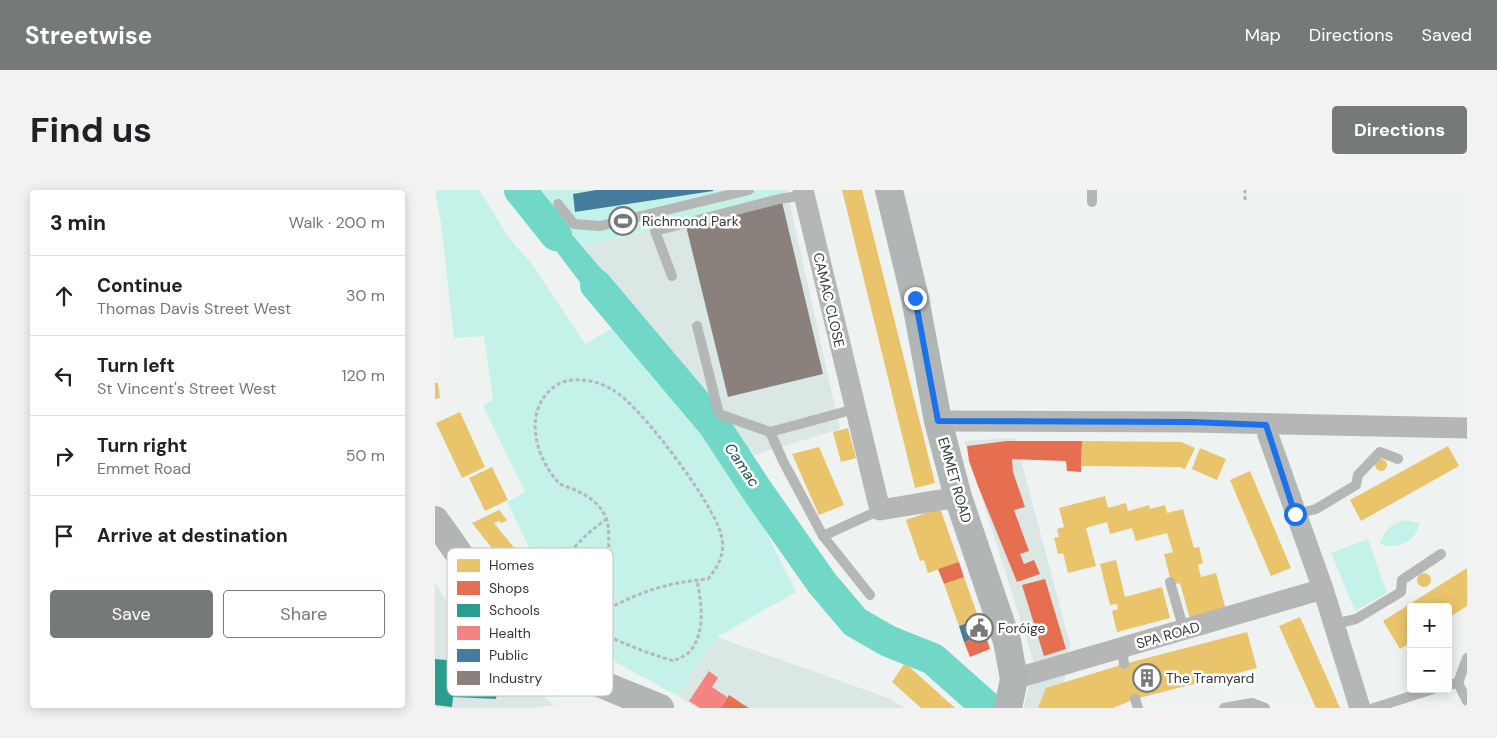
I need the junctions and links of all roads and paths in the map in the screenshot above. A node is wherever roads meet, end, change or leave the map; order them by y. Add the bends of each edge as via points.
1 (749, 190) edge
2 (889, 190) edge
3 (1092, 190) edge
4 (1245, 190) edge
5 (804, 193) edge
6 (1245, 200) dead end
7 (1092, 202) dead end
8 (558, 204) dead end
9 (671, 276) dead end
10 (697, 326) dead end
11 (855, 409) junction
12 (938, 421) junction
13 (1266, 425) junction
14 (1467, 428) edge
15 (770, 432) junction
16 (1398, 459) dead end
17 (958, 497) junction
18 (881, 510) junction
19 (1295, 514) junction
20 (607, 519) junction
21 (435, 520) edge
22 (823, 536) junction
23 (455, 548) edge
24 (574, 548) edge
25 (609, 548) edge
26 (1441, 554) dead end
27 (697, 580) junction
28 (1170, 582) dead end
29 (1323, 589) junction
30 (870, 594) dead end
31 (613, 607) edge
32 (1334, 624) junction
33 (1184, 630) junction
34 (613, 637) edge
35 (1467, 658) edge
36 (1014, 679) junction
37 (1453, 684) edge
38 (613, 688) edge
39 (1421, 693) edge
40 (1467, 701) edge
41 (660, 708) edge
42 (1008, 708) edge
43 (1224, 708) edge
44 (1265, 708) edge
45 (1360, 708) edge
46 (1374, 708) edge

1 - 8 lane via 600,226 574,224
2 - 12 main road, EMMET ROAD via 915,298
3 - 7 lane
4 - 6 path
5 - 9 lane via 655,230
5 - 11 street, CAMAC CLOSE
10 - 15 lane via 719,414
11 - 15 lane
11 - 18 street, CAMAC CLOSE
12 - 13 street
12 - 17 main road, EMMET ROAD
13 - 14 street
13 - 19 street
15 - 22 lane
16 - 19 lane via 1380,452 1359,476 1356,485 1316,509
17 - 18 street
17 - 36 main road, EMMET ROAD via 1007,641
18 - 22 lane
19 - 29 street
20 - 24 path via 581,538
20 - 25 path
20 - 27 path via 598,504 561,484 542,460 535,429 539,403 556,386 572,381 594,381 615,390 656,432 705,501 721,535 721,562 708,579
21 - 23 main road
22 - 30 lane
26 - 32 lane via 1402,580 1401,592 1356,619
27 - 31 path via 654,587
27 - 34 path via 701,622 689,652 674,661
28 - 33 lane
29 - 32 street
29 - 33 street, SPA ROAD
32 - 45 street
33 - 36 street, SPA ROAD via 1123,656
35 - 37 lane
36 - 42 main road, EMMET ROAD
37 - 40 lane
38 - 41 main road
39 - 46 lane
43 - 44 lane via 1252,703

